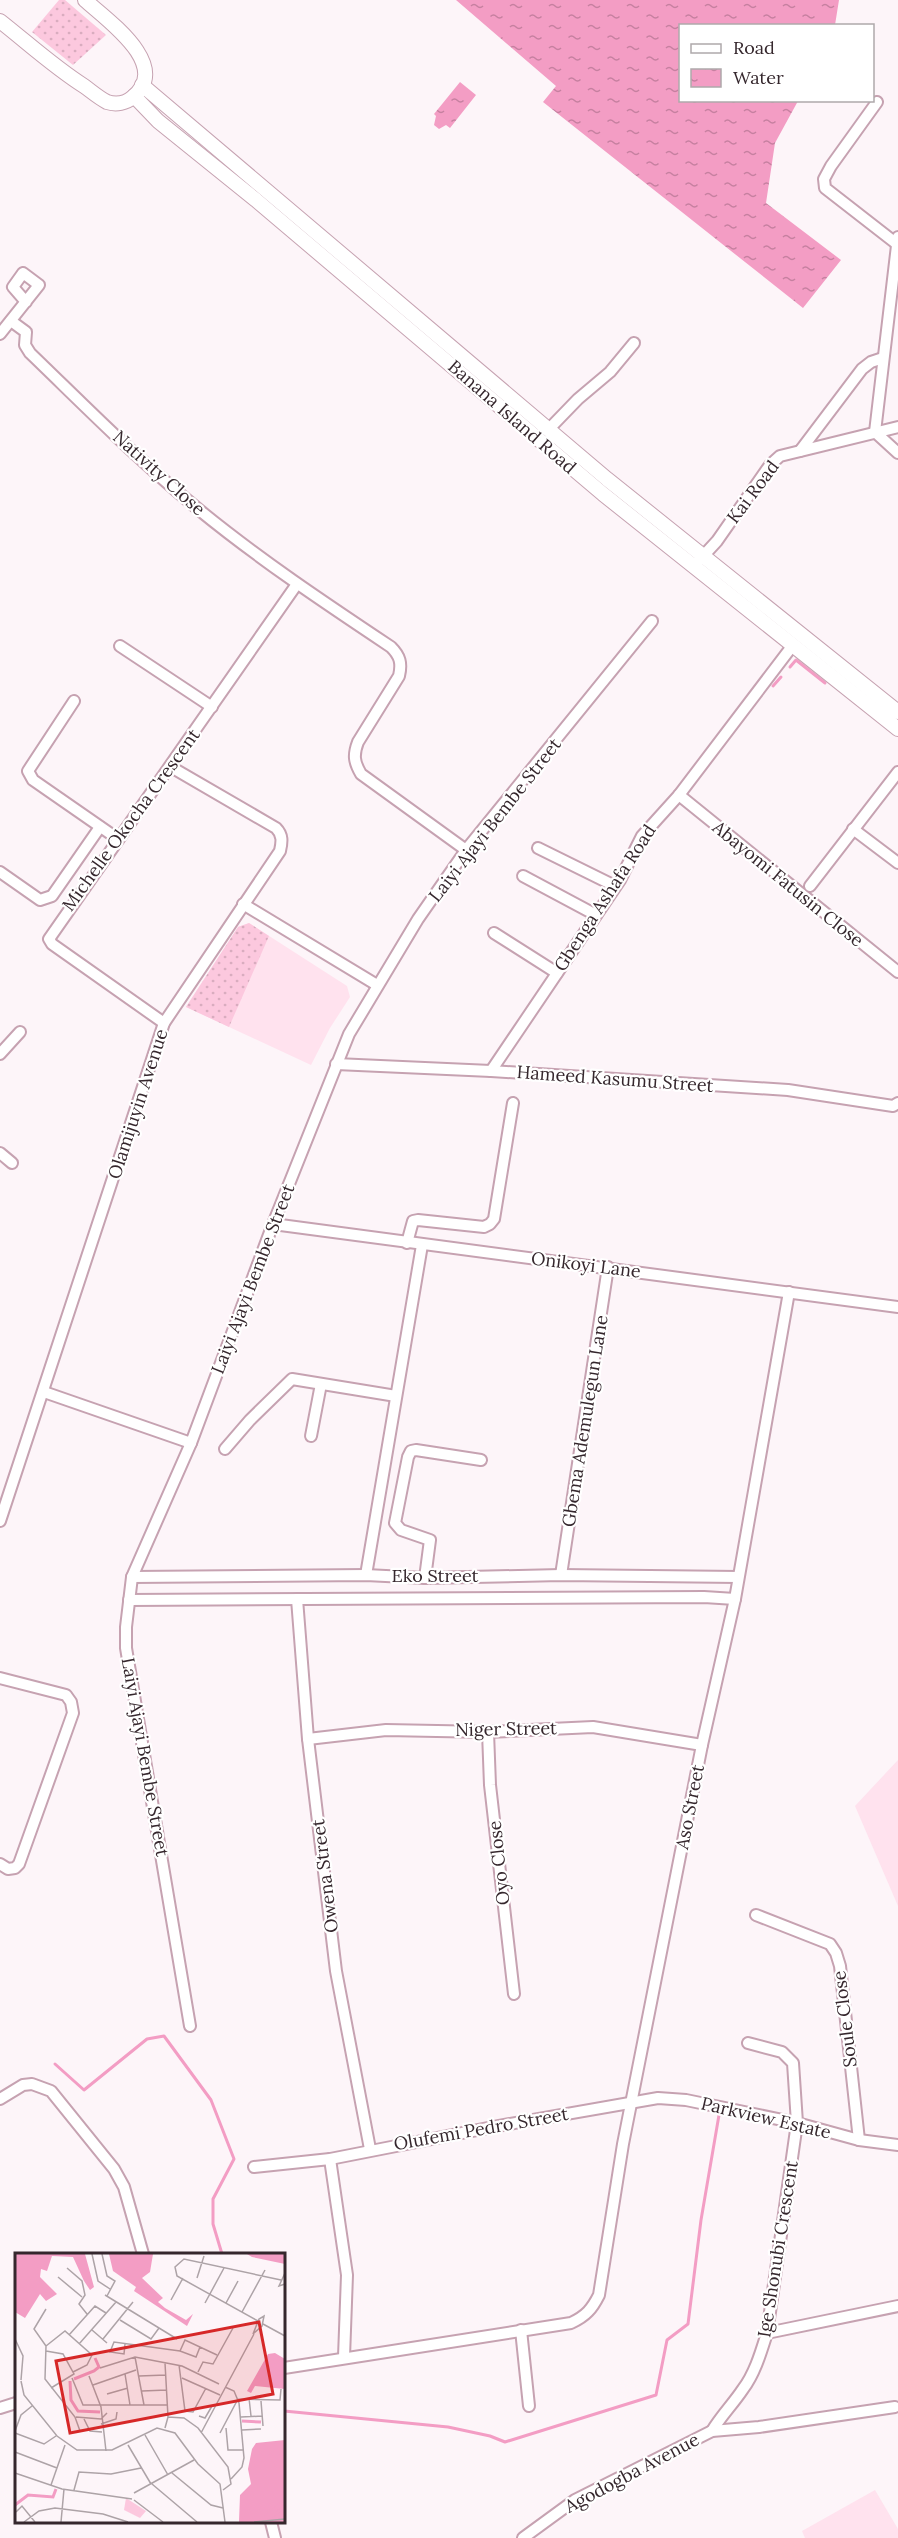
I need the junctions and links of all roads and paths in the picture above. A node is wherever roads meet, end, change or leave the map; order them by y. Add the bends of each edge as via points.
1 (85, 0) edge
2 (0, 21) edge
3 (138, 91) junction
4 (878, 102) dead end
5 (898, 241) edge
6 (894, 298) edge
7 (26, 302) dead end
8 (11, 321) junction
9 (0, 334) edge
10 (634, 343) dead end
11 (883, 358) junction
12 (898, 427) edge
13 (548, 430) junction
14 (875, 432) junction
15 (800, 451) junction
16 (898, 453) edge
17 (699, 561) junction
18 (297, 584) junction
19 (652, 621) dead end
20 (793, 645) junction
21 (120, 646) dead end
22 (74, 701) dead end
23 (212, 707) junction
24 (898, 712) edge
25 (898, 729) edge
26 (171, 766) junction
27 (898, 772) edge
28 (679, 795) junction
29 (100, 827) junction
30 (853, 829) junction
31 (118, 839) junction
32 (538, 848) dead end
33 (466, 850) junction
34 (898, 863) edge
35 (0, 872) edge
36 (523, 876) dead end
37 (615, 886) junction
38 (810, 886) dead end
39 (243, 904) junction
40 (596, 915) junction
41 (495, 933) dead end
42 (898, 972) edge
43 (557, 973) junction
44 (377, 986) junction
45 (164, 1023) junction
46 (20, 1032) dead end
47 (0, 1054) edge
48 (336, 1064) junction
49 (491, 1071) junction
50 (513, 1103) dead end
51 (896, 1105) edge
52 (0, 1153) edge
53 (12, 1163) dead end
54 (273, 1224) junction
55 (407, 1243) junction
56 (422, 1245) junction
57 (608, 1267) junction
58 (789, 1293) junction
59 (898, 1307) edge
60 (321, 1384) junction
61 (44, 1392) junction
62 (396, 1396) junction
63 (311, 1436) dead end
64 (191, 1443) junction
65 (225, 1449) dead end
66 (482, 1460) dead end
67 (0, 1521) edge
68 (366, 1575) junction
69 (561, 1575) junction
70 (738, 1576) junction
71 (132, 1578) junction
72 (425, 1578) junction
73 (297, 1599) junction
74 (735, 1599) junction
75 (129, 1600) junction
76 (0, 1678) edge
77 (488, 1732) junction
78 (308, 1739) junction
79 (702, 1744) junction
80 (0, 1864) edge
81 (756, 1915) dead end
82 (514, 1994) dead end
83 (190, 2026) dead end
84 (748, 2043) dead end
85 (0, 2099) edge
86 (633, 2103) junction
87 (796, 2123) junction
88 (859, 2140) junction
89 (898, 2145) edge
90 (370, 2149) junction
91 (330, 2159) junction
92 (254, 2167) dead end
93 (143, 2253) edge
94 (898, 2306) edge
95 (521, 2330) junction
96 (767, 2333) junction
97 (344, 2357) junction
98 (285, 2368) edge
99 (15, 2403) edge
100 (529, 2406) dead end
101 (895, 2407) dead end
102 (0, 2408) edge
103 (712, 2431) junction
104 (271, 2523) edge
105 (275, 2538) edge
106 (524, 2538) edge

1 - 3 street via 140,54 145,71
2 - 3 street via 106,101 116,104
3 - 13 street, Banana Island Road
3 - 17 street, Banana Island Road via 158,121 603,494
4 - 5 street via 831,166 824,179 825,188
5 - 6 street
6 - 11 street
7 - 8 street
8 - 9 street
8 - 18 street, Nativity Close via 26,333 30,353 151,469
10 - 13 street via 610,372
11 - 14 street
11 - 15 street via 862,369
12 - 14 street, Kai Road
13 - 17 street, Banana Island Road
14 - 15 street, Kai Road
14 - 16 street
15 - 17 street, Kai Road via 780,456 770,465
17 - 20 street, Banana Island Road
17 - 24 street, Banana Island Road
18 - 23 street, Michelle Okocha Crescent
18 - 33 street, Nativity Close via 399,654 399,676 358,742 353,753 355,765
19 - 33 street, Laiyi Ajayi Bembe Street
20 - 25 street, Banana Island Road
20 - 28 street, Gbenga Ashafa Road
21 - 23 street
22 - 29 street via 28,771 33,780
23 - 26 street, Michelle Okocha Crescent
26 - 31 street, Michelle Okocha Crescent
26 - 39 street, Olamijuyin Avenue via 281,833 280,851
27 - 30 street
28 - 37 street, Gbenga Ashafa Road via 642,836
28 - 42 street, Abayomi Fatusin Close
29 - 31 street
29 - 35 street via 46,899 40,900
30 - 34 street
30 - 38 street
31 - 45 street, Michelle Okocha Crescent via 49,939
32 - 37 street
33 - 44 street, Laiyi Ajayi Bembe Street
36 - 40 street
37 - 40 street, Gbenga Ashafa Road
39 - 44 street
39 - 45 street, Olamijuyin Avenue
40 - 43 street, Gbenga Ashafa Road
41 - 43 street
43 - 49 street, Gbenga Ashafa Road
44 - 48 street, Laiyi Ajayi Bembe Street
45 - 61 street, Olamijuyin Avenue
46 - 47 street
48 - 49 street, Hameed Kasumu Street
48 - 54 street, Laiyi Ajayi Bembe Street
49 - 51 street, Hameed Kasumu Street via 788,1090
50 - 55 street via 494,1219 484,1227 413,1221
52 - 53 street
54 - 55 street, Onikoyi Lane
54 - 64 street, Laiyi Ajayi Bembe Street
55 - 56 street, Onikoyi Lane
56 - 57 street, Onikoyi Lane
56 - 62 street
57 - 58 street, Onikoyi Lane
57 - 69 street, Gbema Ademulegun Lane
58 - 59 street, Onikoyi Lane
58 - 70 street, Aso Street
60 - 62 street
60 - 63 street
60 - 65 street via 289,1381
61 - 64 street
61 - 67 street, Olamijuyin Avenue
62 - 68 street
64 - 71 street, Laiyi Ajayi Bembe Street
66 - 72 street via 416,1450 408,1457 396,1523 401,1530 430,1540
68 - 71 street, Eko Street
68 - 72 street, Eko Street
69 - 70 street, Eko Street
69 - 72 street, Eko Street
70 - 74 street, Aso Street
71 - 75 street, Laiyi Ajayi Bembe Street
73 - 74 street, Eko Street
73 - 75 street, Eko Street
73 - 78 street, Owena Street
74 - 79 street, Aso Street
75 - 83 street, Laiyi Ajayi Bembe Street via 126,1648
76 - 80 street via 66,1695 73,1713 19,1863 8,1869
77 - 78 street, Niger Street via 386,1730
77 - 79 street, Niger Street via 593,1727
77 - 82 street, Oyo Close via 490,1785
78 - 90 street, Owena Street via 336,1971
79 - 86 street, Aso Street
81 - 88 street, Soule Close via 830,1944 836,1953
84 - 87 street, Ige Shonubi Crescent via 782,2052 793,2063
85 - 93 street via 23,2085 51,2091 114,2169 124,2187
86 - 87 street, Parkview Estate via 658,2098 686,2100
86 - 90 street, Olufemi Pedro Street
86 - 95 street, Aso Street via 599,2295 592,2309 571,2323
87 - 88 street, Parkview Estate
87 - 96 street, Ige Shonubi Crescent
88 - 89 street, Parkview Estate
90 - 91 street, Olufemi Pedro Street
91 - 92 street, Olufemi Pedro Street
91 - 97 street via 347,2275
94 - 96 street
95 - 97 street
95 - 100 street
96 - 103 street, Ige Shonubi Crescent via 743,2389
97 - 98 street
99 - 102 street
101 - 103 street
103 - 106 street, Agodogba Avenue via 575,2500
104 - 105 street

